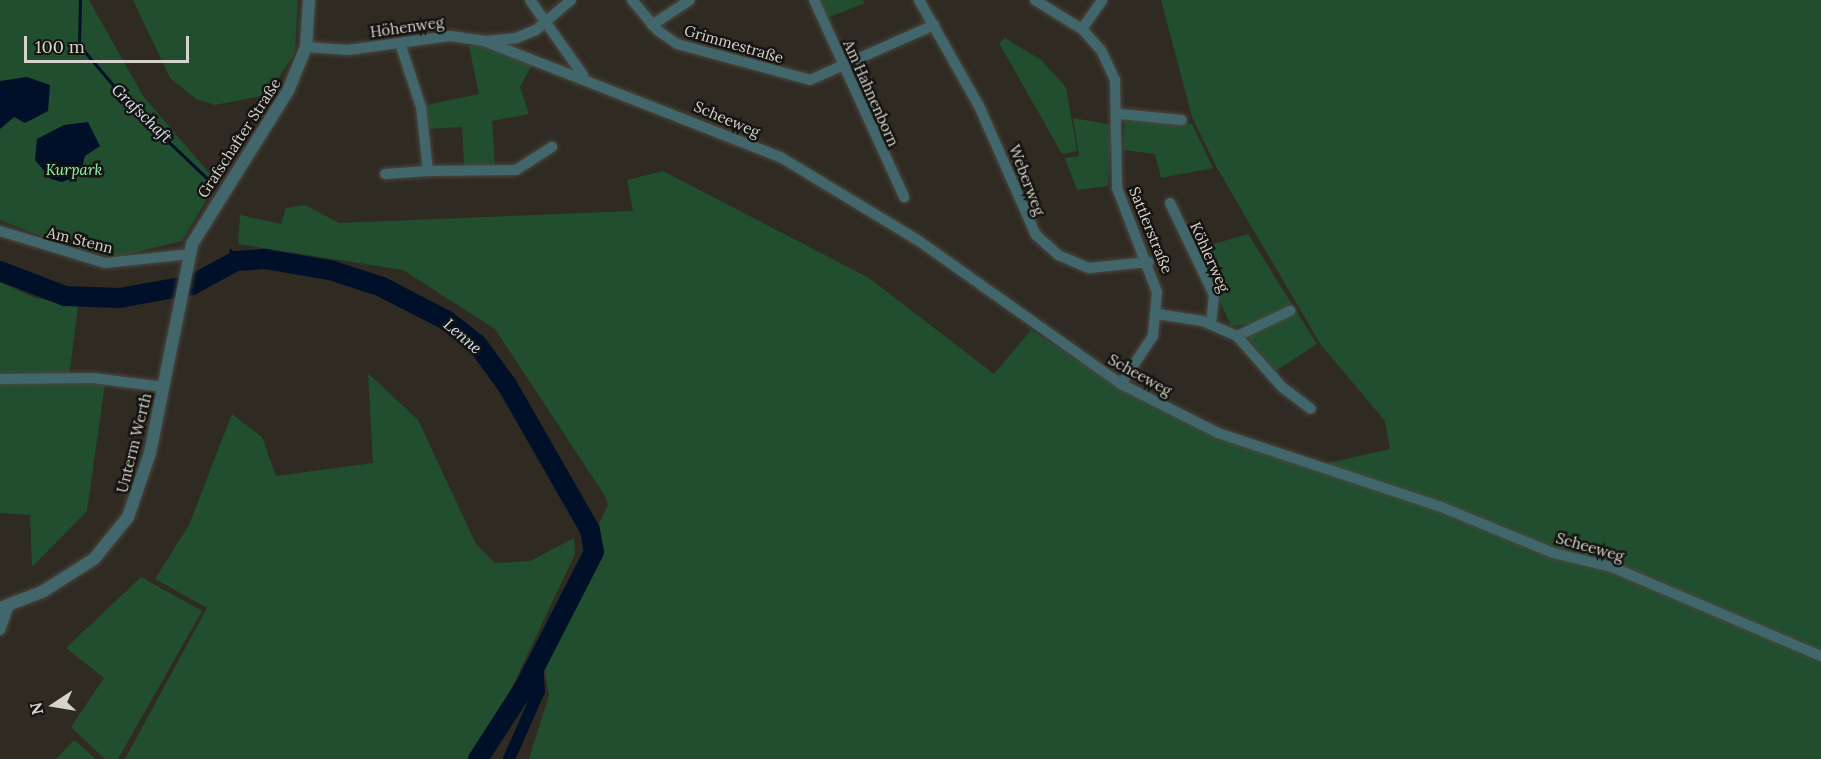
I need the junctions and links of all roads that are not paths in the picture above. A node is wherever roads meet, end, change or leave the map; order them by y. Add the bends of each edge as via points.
1 (309, 0) edge
2 (530, 0) edge
3 (571, 0) edge
4 (632, 0) edge
5 (690, 0) edge
6 (814, 0) edge
7 (919, 0) edge
8 (1035, 0) edge
9 (1102, 0) edge
10 (545, 23) junction
11 (652, 25) junction
12 (934, 25) junction
13 (1082, 29) junction
14 (484, 41) junction
15 (400, 43) junction
16 (306, 47) junction
17 (843, 67) junction
18 (583, 75) junction
19 (1120, 114) junction
20 (1182, 120) dead end
21 (552, 147) dead end
22 (428, 171) junction
23 (385, 174) dead end
24 (903, 197) dead end
25 (1170, 203) dead end
26 (0, 231) edge
27 (189, 258) junction
28 (1149, 262) junction
29 (1290, 311) dead end
30 (1157, 314) junction
31 (176, 323) joint
32 (1211, 324) junction
33 (1237, 336) junction
34 (0, 379) edge
35 (1121, 384) junction
36 (164, 387) junction
37 (1311, 409) dead end
38 (4, 607) edge
39 (0, 630) edge
40 (1821, 656) edge

1 - 16 street, Grafschafter Straße
2 - 10 street
3 - 10 street, Höhenweg
4 - 11 street, Grimmestraße
5 - 11 street
6 - 17 street, Am Hahnenborn
7 - 12 street, Weberweg
8 - 13 street, Sattlerstraße
9 - 13 street
10 - 14 street, Höhenweg via 525,36
10 - 18 street
11 - 17 street, Grimmestraße via 677,44 803,79 816,80
12 - 17 street
12 - 28 street, Weberweg via 979,106 1036,235 1058,255 1089,268
13 - 19 street, Sattlerstraße via 1111,69
14 - 15 street, Höhenweg via 450,36
14 - 18 street, Scheeweg
15 - 16 street, Höhenweg via 348,50
15 - 22 street via 421,107
16 - 27 street, Grafschafter Straße via 288,91 216,201
17 - 24 street, Am Hahnenborn
18 - 35 street, Scheeweg via 803,170 919,241
19 - 20 street
19 - 28 street, Sattlerstraße via 1117,188
21 - 22 street via 516,170
22 - 23 street
25 - 32 street, Köhlerweg via 1214,296
26 - 27 street, Am Stenn via 105,263
27 - 31 street, Grafschafter Straße
28 - 30 street, Sattlerstraße
29 - 33 street
30 - 32 street
30 - 35 street, Sattlerstraße via 1153,336
31 - 36 street, Unterm Werth
32 - 33 street
33 - 37 street via 1282,387
34 - 36 street via 93,378
35 - 40 street, Scheeweg via 1218,433 1439,507 1553,553 1612,567
36 - 38 street, Unterm Werth via 143,480 116,537 62,581
38 - 39 street

